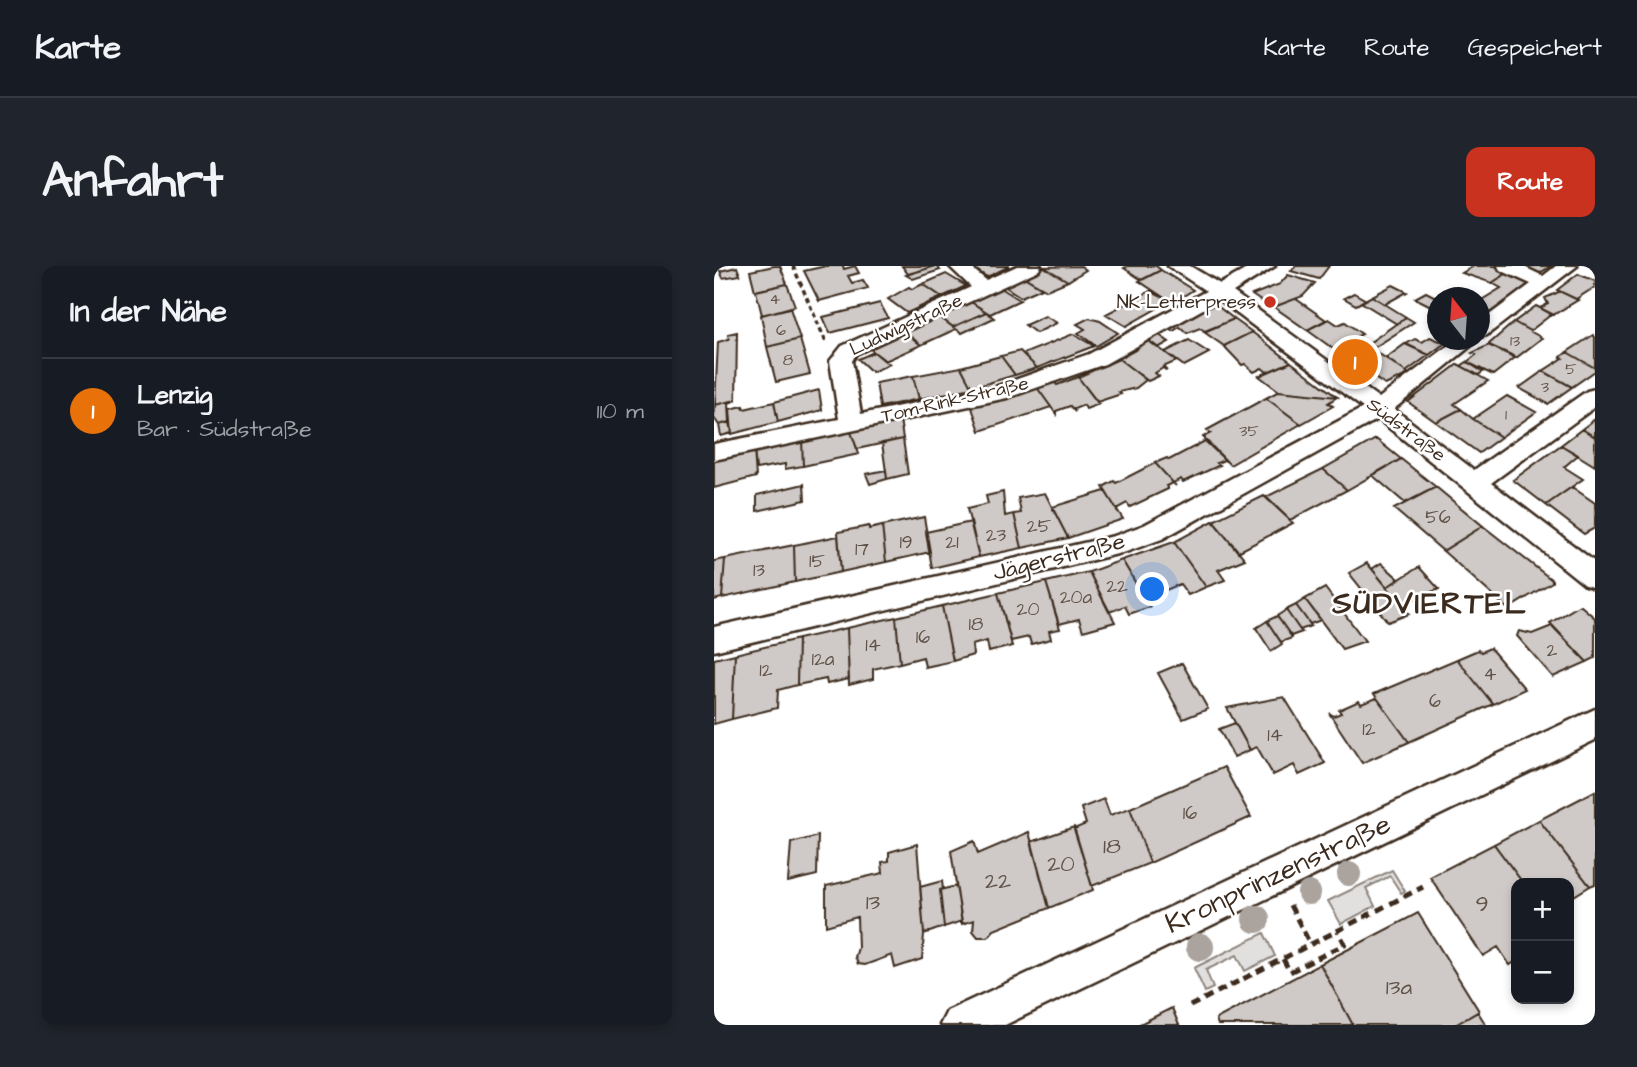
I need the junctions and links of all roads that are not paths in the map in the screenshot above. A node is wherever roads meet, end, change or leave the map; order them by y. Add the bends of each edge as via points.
1 (958, 266) edge
2 (1032, 266) edge
3 (1177, 266) edge
4 (1266, 266) edge
5 (1507, 266) edge
6 (1568, 266) edge
7 (1542, 283) junction
8 (985, 289) junction
9 (1219, 292) junction
10 (1490, 323) edge
11 (1455, 350) edge
12 (1595, 396) edge
13 (1378, 409) junction
14 (850, 424) junction
15 (714, 452) edge
16 (1475, 482) junction
17 (1595, 577) edge
18 (714, 639) edge
19 (1595, 724) edge
20 (961, 1025) edge

1 - 8 street
2 - 8 street, Ludwigstraße
3 - 9 street, Südstraße
4 - 9 street, Tom-Rink-Straße
5 - 7 street
6 - 7 street
7 - 10 street
8 - 14 street, Ludwigstraße via 842,356
9 - 13 street, Südstraße
9 - 14 street, Tom-Rink-Straße via 1097,359 1042,380
11 - 13 street, Jägerstraße
12 - 16 street
13 - 16 street, Südstraße
13 - 18 street, Jägerstraße via 1183,516 1117,545
14 - 15 street, Tom-Rink-Straße
16 - 17 street, Südstraße
19 - 20 street, Kronprinzenstraße

